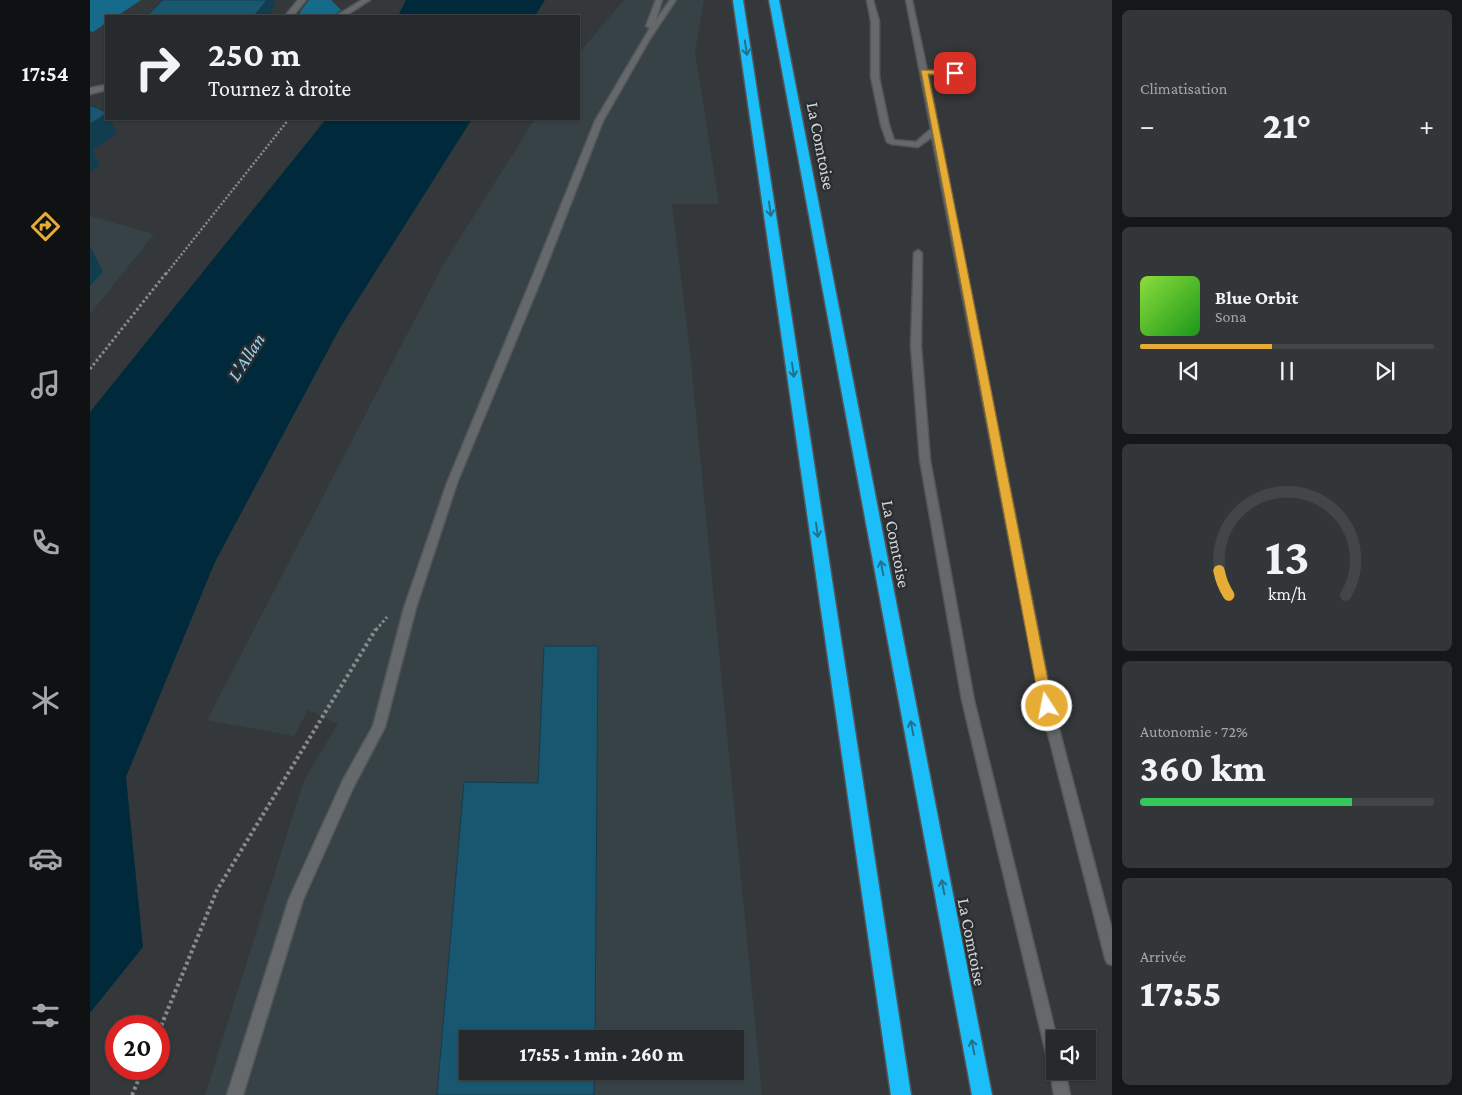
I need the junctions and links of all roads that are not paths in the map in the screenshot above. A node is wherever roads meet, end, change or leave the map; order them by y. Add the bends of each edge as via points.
1 (302, 0) edge
2 (366, 0) edge
3 (659, 0) edge
4 (673, 0) edge
5 (738, 0) edge
6 (774, 0) edge
7 (870, 0) edge
8 (909, 0) edge
9 (290, 15) edge
10 (342, 15) edge
11 (646, 39) junction
12 (924, 72) junction
13 (966, 74) dead end
14 (105, 88) edge
15 (90, 91) edge
16 (935, 130) junction
17 (918, 253) dead end
18 (1112, 958) edge
19 (1047, 1030) edge
20 (1059, 1080) edge
21 (235, 1095) edge
22 (901, 1095) edge
23 (982, 1095) edge
24 (1062, 1095) edge

1 - 9 street
2 - 10 lane
3 - 11 lane
4 - 11 lane
5 -> 22 highway
23 -> 6 highway, La Comtoise
7 - 16 lane via 875,21 875,77 891,142 918,145
8 - 12 lane
11 - 21 lane via 599,121 452,483 410,608 379,727 348,784 296,899
12 - 13 lane
12 - 16 lane
14 - 15 street
16 - 18 lane via 1047,706
17 - 19 lane via 916,346 925,460 968,700
20 - 24 lane

